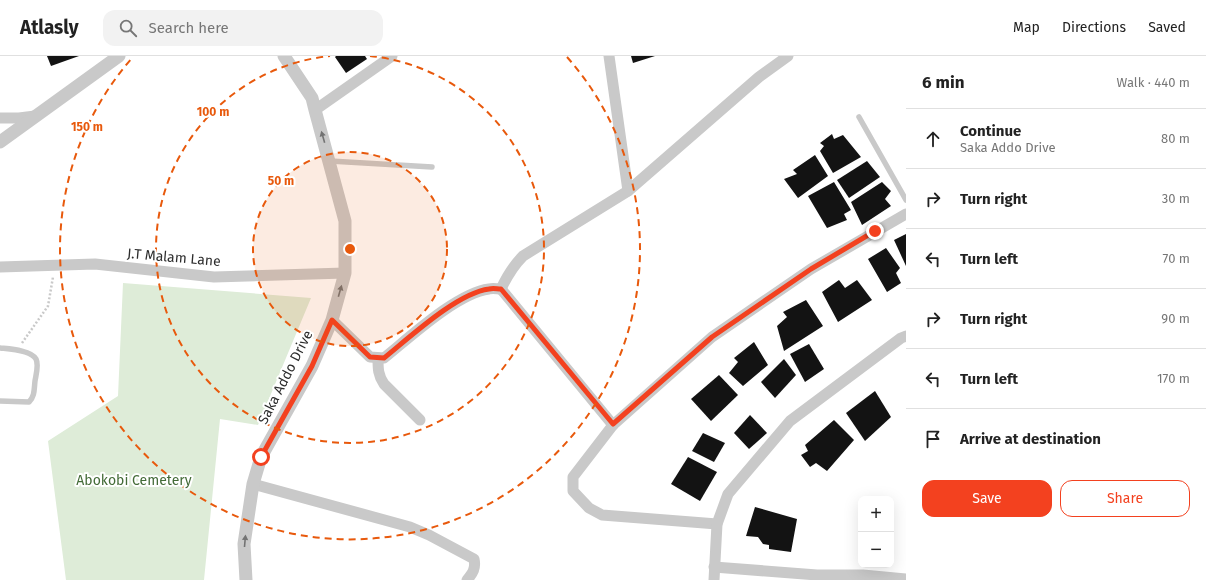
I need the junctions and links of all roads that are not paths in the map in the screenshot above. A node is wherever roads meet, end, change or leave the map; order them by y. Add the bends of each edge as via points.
1 (119, 56) edge
2 (284, 56) edge
3 (392, 56) edge
4 (610, 56) edge
5 (788, 56) edge
6 (315, 110) junction
7 (36, 116) junction
8 (859, 117) dead end
9 (0, 118) edge
10 (0, 142) edge
11 (329, 161) junction
12 (432, 167) dead end
13 (628, 191) junction
14 (906, 200) edge
15 (906, 214) edge
16 (0, 267) edge
17 (345, 273) junction
18 (501, 289) junction
19 (332, 320) junction
20 (906, 336) edge
21 (0, 348) edge
22 (378, 358) junction
23 (0, 400) edge
24 (420, 420) dead end
25 (613, 424) junction
26 (253, 484) junction
27 (717, 524) junction
28 (714, 567) junction
29 (246, 580) edge
30 (467, 580) edge
31 (714, 580) edge
32 (906, 580) edge

1 - 7 street
2 - 6 street, Saka Addo Drive via 312,98
3 - 6 street
4 - 13 street
5 - 13 street via 759,77
11 -> 6 street, Saka Addo Drive
7 - 9 street
7 - 10 street
8 - 14 lane
11 - 12 lane
11 - 17 street, Saka Addo Drive via 345,221
13 - 18 street via 523,256 513,266
15 - 25 street via 811,269 712,337
16 - 17 street, J.T Malam Lane via 95,264 214,277
19 -> 17 street, Saka Addo Drive
18 - 22 street via 489,289 466,297 433,318 384,358
18 - 25 street
19 - 22 street via 370,357
19 - 26 street, Saka Addo Drive via 312,366 261,457
20 - 27 street via 790,421 728,494
21 - 23 lane via 16,349 36,360 33,398 29,402
22 - 24 street via 378,371 384,384
25 - 27 street via 573,476 573,491 589,508 602,515
29 -> 26 street, Saka Addo Drive via 244,544
26 - 30 street via 410,527 429,535 474,559 475,566
27 - 28 street
28 - 31 street
28 - 32 street via 817,575 863,575

